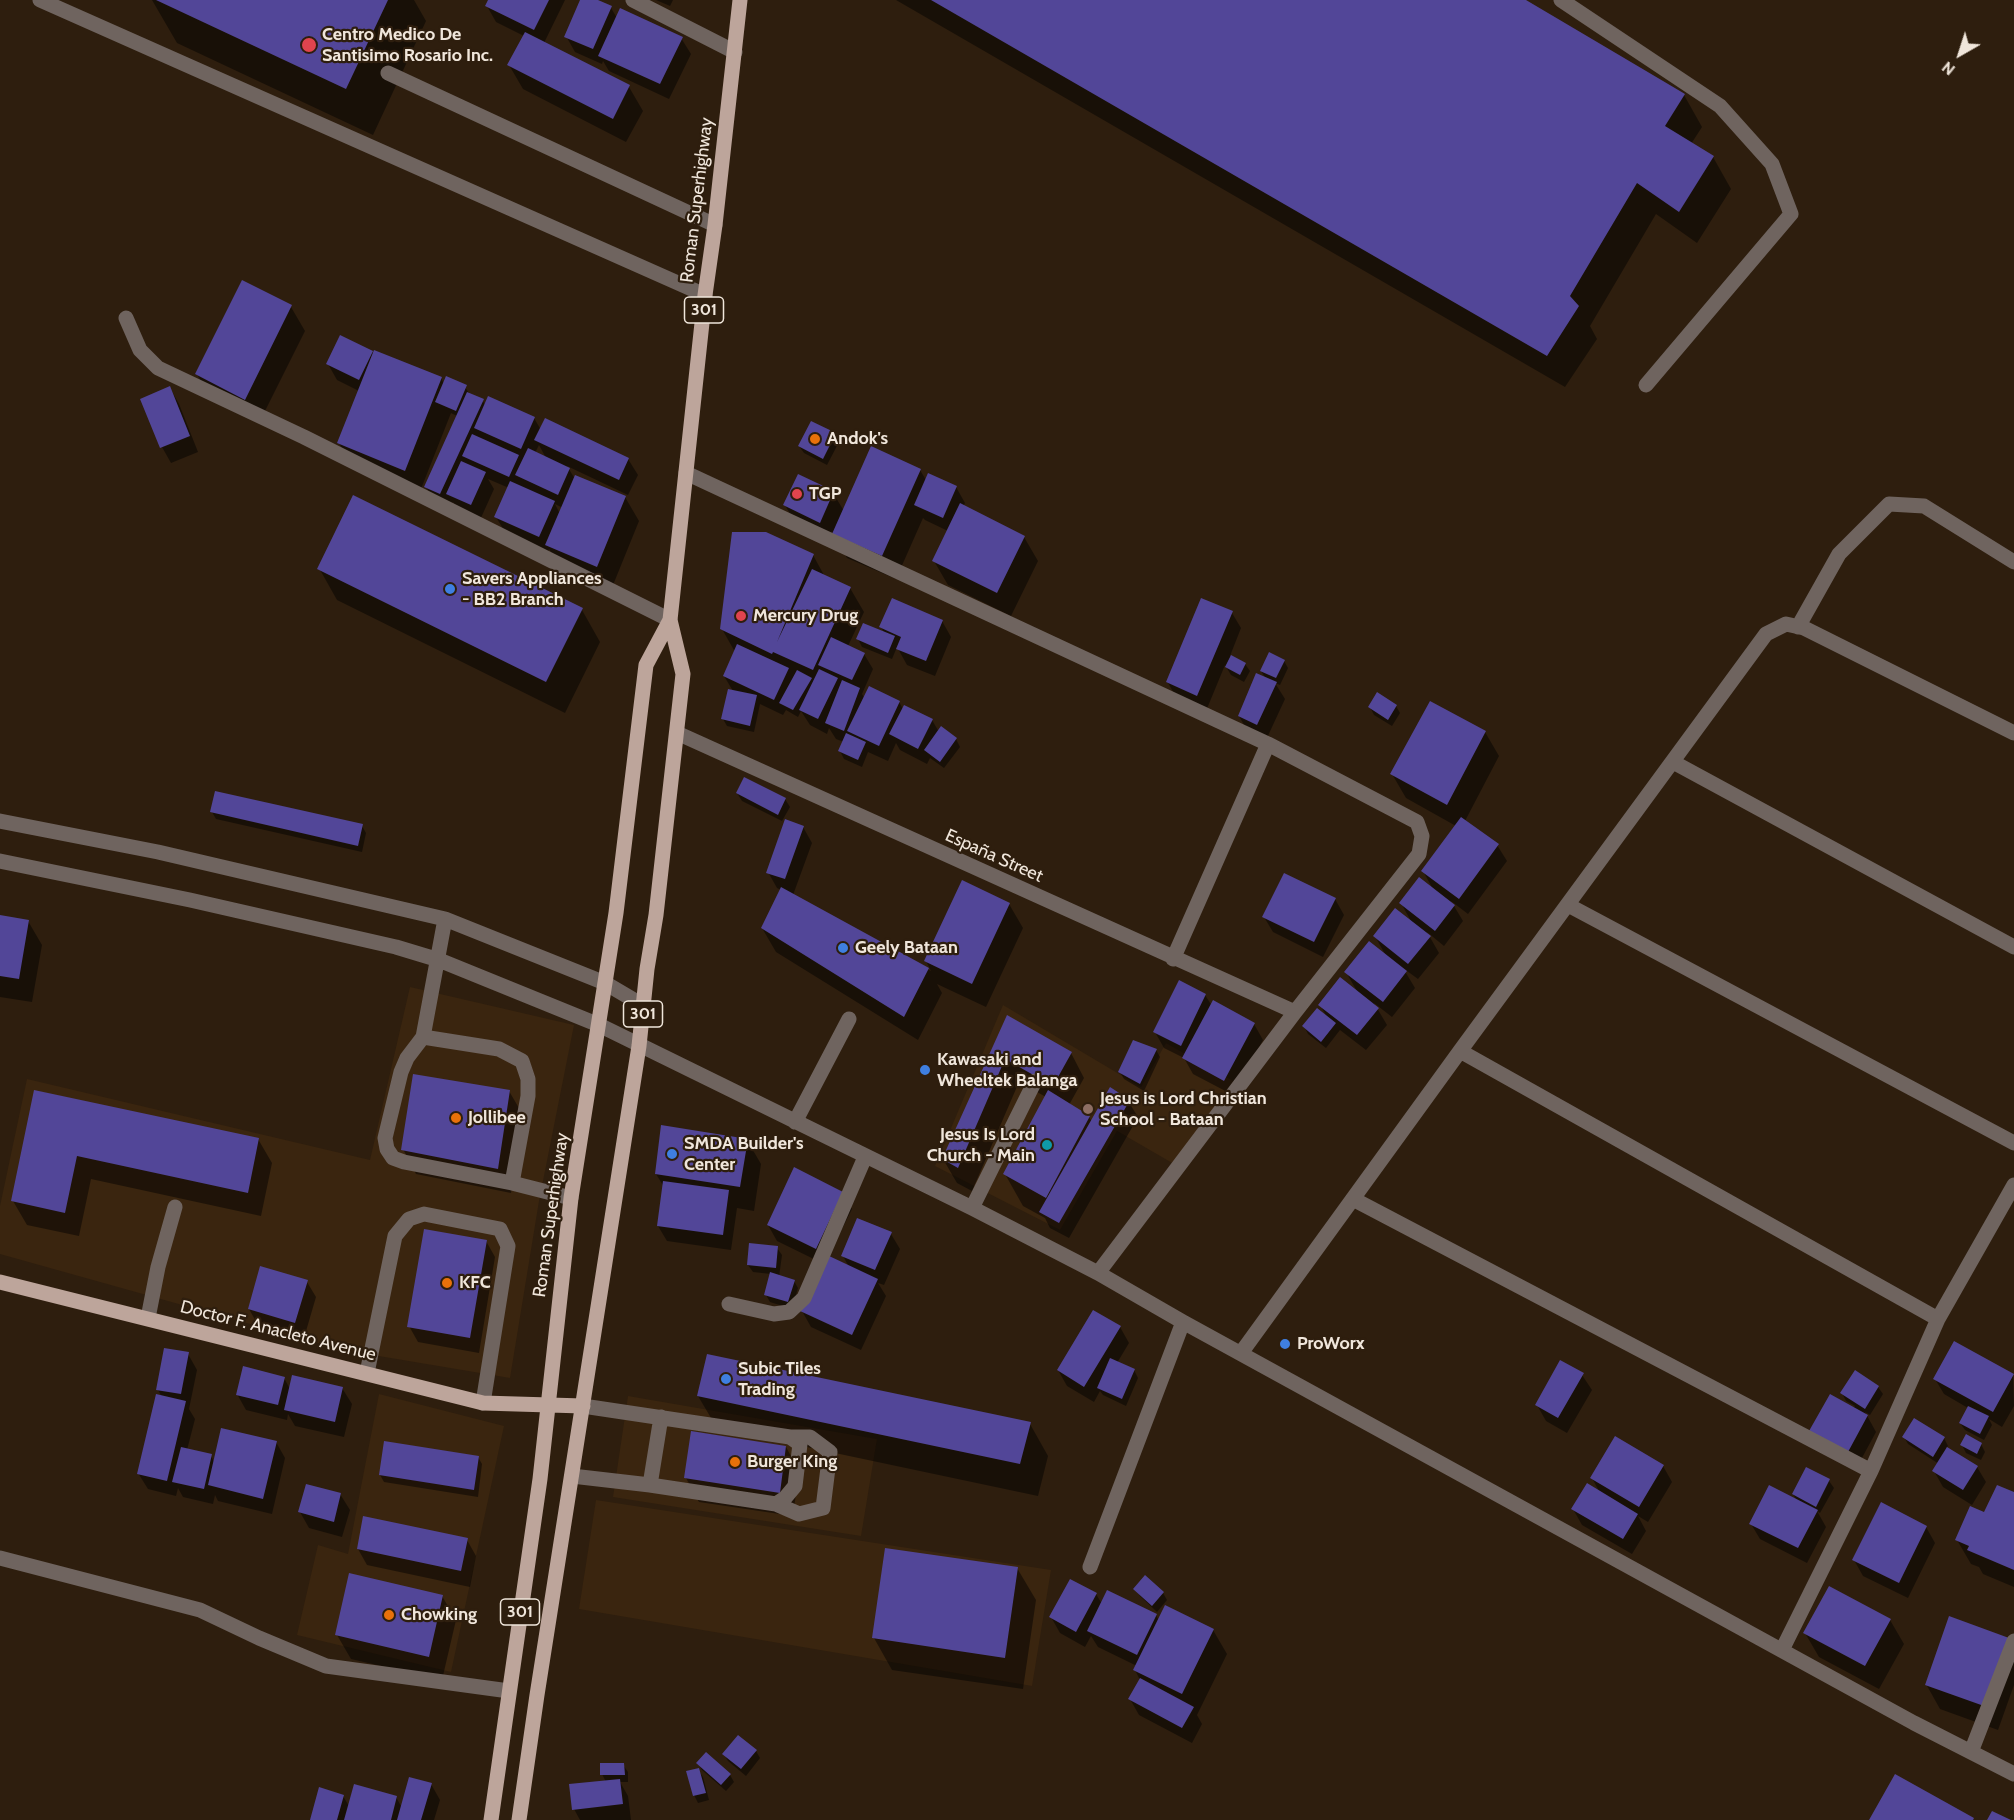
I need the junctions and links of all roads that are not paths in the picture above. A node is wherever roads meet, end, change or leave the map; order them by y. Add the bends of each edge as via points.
1 (40, 0) edge
2 (633, 0) edge
3 (740, 0) edge
4 (1563, 0) edge
5 (735, 51) junction
6 (388, 73) dead end
7 (715, 225) junction
8 (705, 295) junction
9 (126, 318) dead end
10 (1646, 385) dead end
11 (686, 473) junction
12 (2014, 562) edge
13 (670, 620) junction
14 (1798, 627) junction
15 (677, 733) junction
16 (2014, 733) edge
17 (1268, 744) junction
18 (1673, 762) junction
19 (0, 821) edge
20 (0, 861) edge
21 (1568, 905) junction
22 (445, 919) junction
23 (2014, 947) edge
24 (1173, 958) junction
25 (439, 960) junction
26 (605, 983) junction
27 (644, 1006) junction
28 (1295, 1012) junction
29 (849, 1019) dead end
30 (599, 1025) junction
31 (423, 1037) junction
32 (639, 1046) junction
33 (1460, 1051) junction
34 (1035, 1081) dead end
35 (795, 1122) junction
36 (2014, 1143) edge
37 (865, 1157) junction
38 (512, 1183) junction
39 (2014, 1185) edge
40 (571, 1198) junction
41 (1353, 1199) junction
42 (175, 1207) dead end
43 (972, 1208) junction
44 (1098, 1273) junction
45 (0, 1282) edge
46 (729, 1304) dead end
47 (148, 1318) junction
48 (1938, 1319) junction
49 (1183, 1322) junction
50 (1241, 1353) junction
51 (367, 1373) junction
52 (483, 1403) junction
53 (548, 1404) junction
54 (583, 1406) junction
55 (661, 1416) junction
56 (790, 1437) junction
57 (1870, 1471) junction
58 (572, 1476) junction
59 (650, 1485) junction
60 (776, 1504) junction
61 (0, 1558) edge
62 (1090, 1567) dead end
63 (2014, 1641) edge
64 (1782, 1650) junction
65 (509, 1691) junction
66 (1971, 1752) junction
67 (2014, 1774) edge
68 (491, 1820) edge
69 (519, 1820) edge

1 - 8 street
2 - 5 street
3 - 5 main road, Roman Superhighway / 301
4 - 10 street via 1720,106 1772,164 1791,214
5 - 7 main road, Roman Superhighway / 301
6 - 7 street
7 - 8 main road, Roman Superhighway / 301
8 - 11 main road, Roman Superhighway / 301
9 - 13 street via 140,350 158,368
11 - 13 main road, Roman Superhighway / 301
11 - 17 street
12 - 14 street via 1924,506 1889,504 1839,554
13 - 15 main road, Roman Superhighway / 301 via 683,674
13 - 26 main road, Roman Superhighway / 301 via 646,665
14 - 16 street
14 - 18 street via 1786,624 1766,634
15 - 24 street, España Street
15 - 27 main road, Roman Superhighway / 301
17 - 24 street
17 - 28 street via 1417,822 1422,836 1419,854
18 - 21 street
18 - 23 street
19 - 22 street via 158,852
20 - 25 street via 190,900
21 - 33 street
21 - 36 street
22 - 25 street
22 - 26 street
24 - 28 street, España Street
25 - 30 street
25 - 31 street
26 - 27 street
26 - 30 main road, Roman Superhighway / 301
27 - 32 main road, Roman Superhighway / 301
28 - 44 street
29 - 35 street
30 - 32 street
30 - 40 main road, Roman Superhighway / 301
31 - 38 street via 499,1048 522,1061 528,1096
31 - 38 street via 401,1072 385,1138 387,1149 393,1158 404,1162
32 - 35 street
32 - 54 main road, Roman Superhighway / 301
33 - 41 street
33 - 48 street
34 - 43 street
35 - 37 street
37 - 43 street
37 - 46 street via 804,1298 789,1312 774,1314
38 - 40 street
39 - 48 street
40 - 53 main road, Roman Superhighway / 301
41 - 50 street
41 - 57 street
42 - 47 street
43 - 44 street
44 - 49 street
45 - 47 main road, Doctor F. Anacleto Avenue
47 - 51 main road, Doctor F. Anacleto Avenue
48 - 57 street
49 - 50 street
49 - 62 street
50 - 64 street
51 - 52 main road, Doctor F. Anacleto Avenue
51 - 52 street via 396,1236 409,1219 424,1214 500,1229 508,1246
52 - 53 main road, Doctor F. Anacleto Avenue
53 - 54 main road, Doctor F. Anacleto Avenue
53 - 65 main road, Roman Superhighway / 301
54 - 55 street
54 - 58 main road, Roman Superhighway / 301
55 - 56 street
55 - 59 street
56 - 60 street via 800,1444 795,1486
56 - 60 street via 810,1437 830,1452 823,1508 799,1514
57 - 64 street
58 - 59 street
58 - 69 main road, Roman Superhighway / 301
59 - 60 street
61 - 65 street via 200,1610 326,1666
63 - 66 street
64 - 66 street
65 - 68 main road, Roman Superhighway / 301
66 - 67 street

